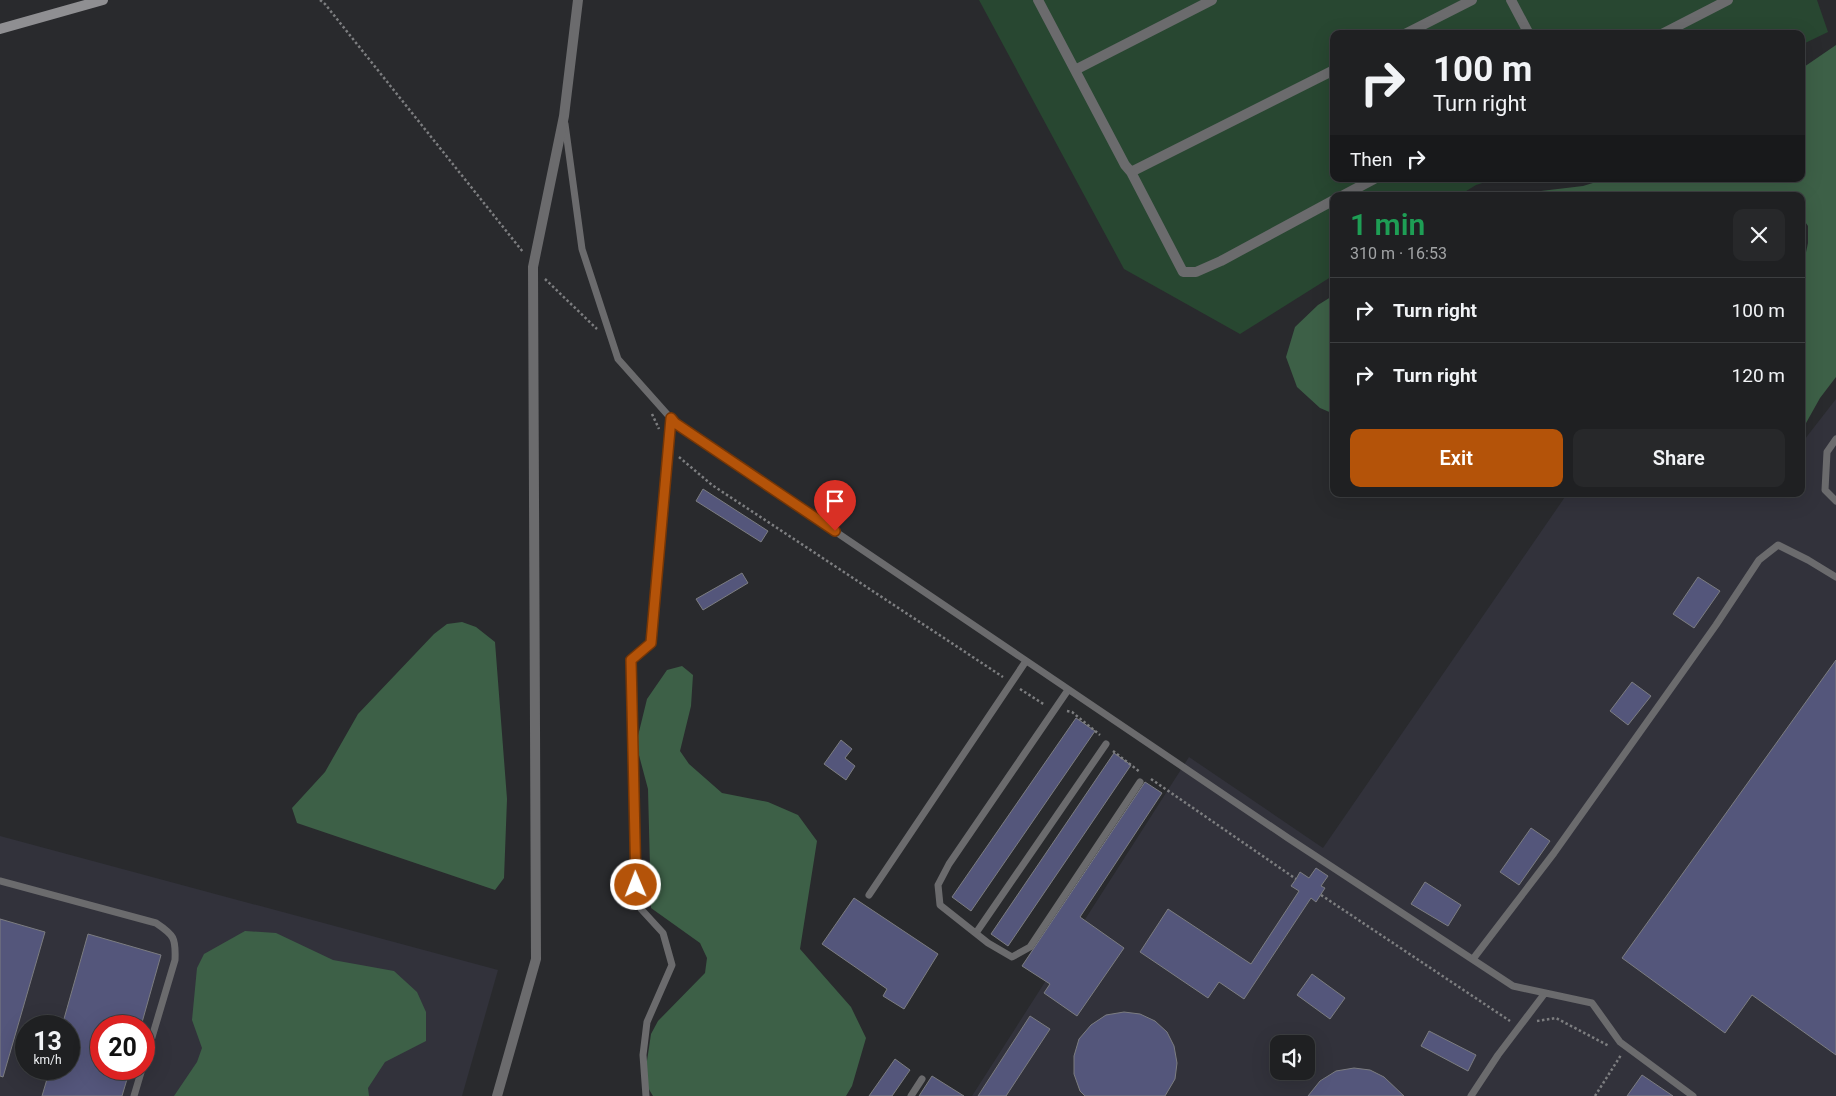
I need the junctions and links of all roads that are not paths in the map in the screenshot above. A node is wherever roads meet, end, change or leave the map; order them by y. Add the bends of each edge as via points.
1 (103, 0) edge
2 (578, 0) edge
3 (1038, 0) edge
4 (1212, 0) edge
5 (1472, 0) edge
6 (1511, 0) edge
7 (1728, 0) edge
8 (72, 4) edge
9 (0, 29) edge
10 (1413, 30) edge
11 (1527, 30) edge
12 (1670, 30) edge
13 (1075, 70) junction
14 (1330, 72) edge
15 (564, 116) junction
16 (1132, 172) junction
17 (1368, 182) edge
18 (1350, 192) edge
19 (1330, 202) edge
20 (671, 418) junction
21 (1836, 439) edge
22 (1836, 501) edge
23 (1836, 577) edge
24 (1026, 661) junction
25 (1068, 690) junction
26 (1106, 744) road end
27 (1140, 782) dead end
28 (0, 881) edge
29 (869, 895) dead end
30 (976, 933) junction
31 (1473, 959) junction
32 (1545, 992) junction
33 (155, 1027) edge
34 (922, 1079) dead end
35 (139, 1080) edge
36 (134, 1096) edge
37 (497, 1096) edge
38 (646, 1096) edge
39 (911, 1096) edge
40 (1471, 1096) edge
41 (1692, 1096) edge

1 - 8 main road
2 - 15 street
3 - 13 street
4 - 13 street
5 - 10 street
6 - 11 street
7 - 12 street
8 - 9 main road
13 - 16 street via 1125,165
14 - 16 street
15 - 20 lane via 582,249 618,359
15 - 37 street via 533,267 536,959
16 - 19 street via 1183,272 1196,272 1221,261
17 - 18 street
20 - 24 lane
20 - 38 lane via 651,643 631,660 636,885 641,909 663,933 672,965 647,1022 643,1055
21 - 22 lane via 1828,452 1825,490
23 - 31 lane via 1778,545 1759,560 1554,852
24 - 25 lane
24 - 29 lane
25 - 30 lane via 938,885 940,905
25 - 31 lane
26 - 30 lane
27 - 30 lane via 1030,947 1012,957
28 - 33 lane via 156,923 171,933 176,944 175,960
31 - 32 lane via 1513,986
32 - 40 lane
32 - 41 lane via 1592,1003 1620,1042
34 - 39 lane
35 - 36 lane

